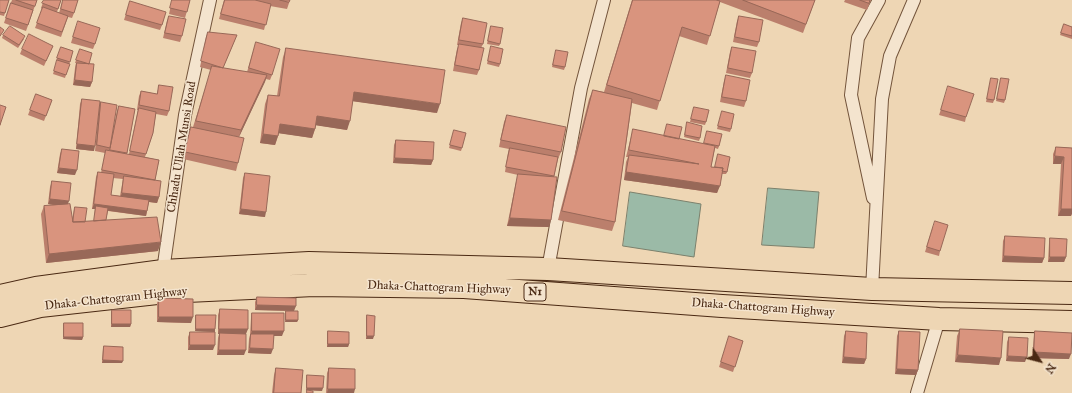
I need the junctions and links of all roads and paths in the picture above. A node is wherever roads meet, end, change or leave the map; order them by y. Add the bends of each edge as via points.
1 (210, 0) edge
2 (604, 0) edge
3 (878, 0) edge
4 (914, 0) edge
5 (876, 210) junction
6 (548, 269) junction
7 (163, 271) junction
8 (872, 289) junction
9 (1072, 292) edge
10 (0, 296) edge
11 (0, 316) edge
12 (939, 319) junction
13 (1072, 322) edge
14 (917, 393) edge

1 - 7 street, Chhadu Ullah Munsi Road via 184,115
2 - 6 street via 581,88
3 - 5 street via 858,38 851,95
4 - 5 street via 890,56 882,99
5 - 8 street
6 - 7 highway, Dhaka-Chattogram Highway / N1 via 309,263
6 - 8 highway, Dhaka-Chattogram Highway / N1
7 - 10 highway, Dhaka-Chattogram Highway / N1 via 36,288
8 - 9 highway, Dhaka-Chattogram Highway / N1
11 - 12 highway, Dhaka-Chattogram Highway / N1 via 40,306 166,292 314,284 464,286 722,306
12 - 13 highway, Dhaka-Chattogram Highway / N1
12 - 14 street

